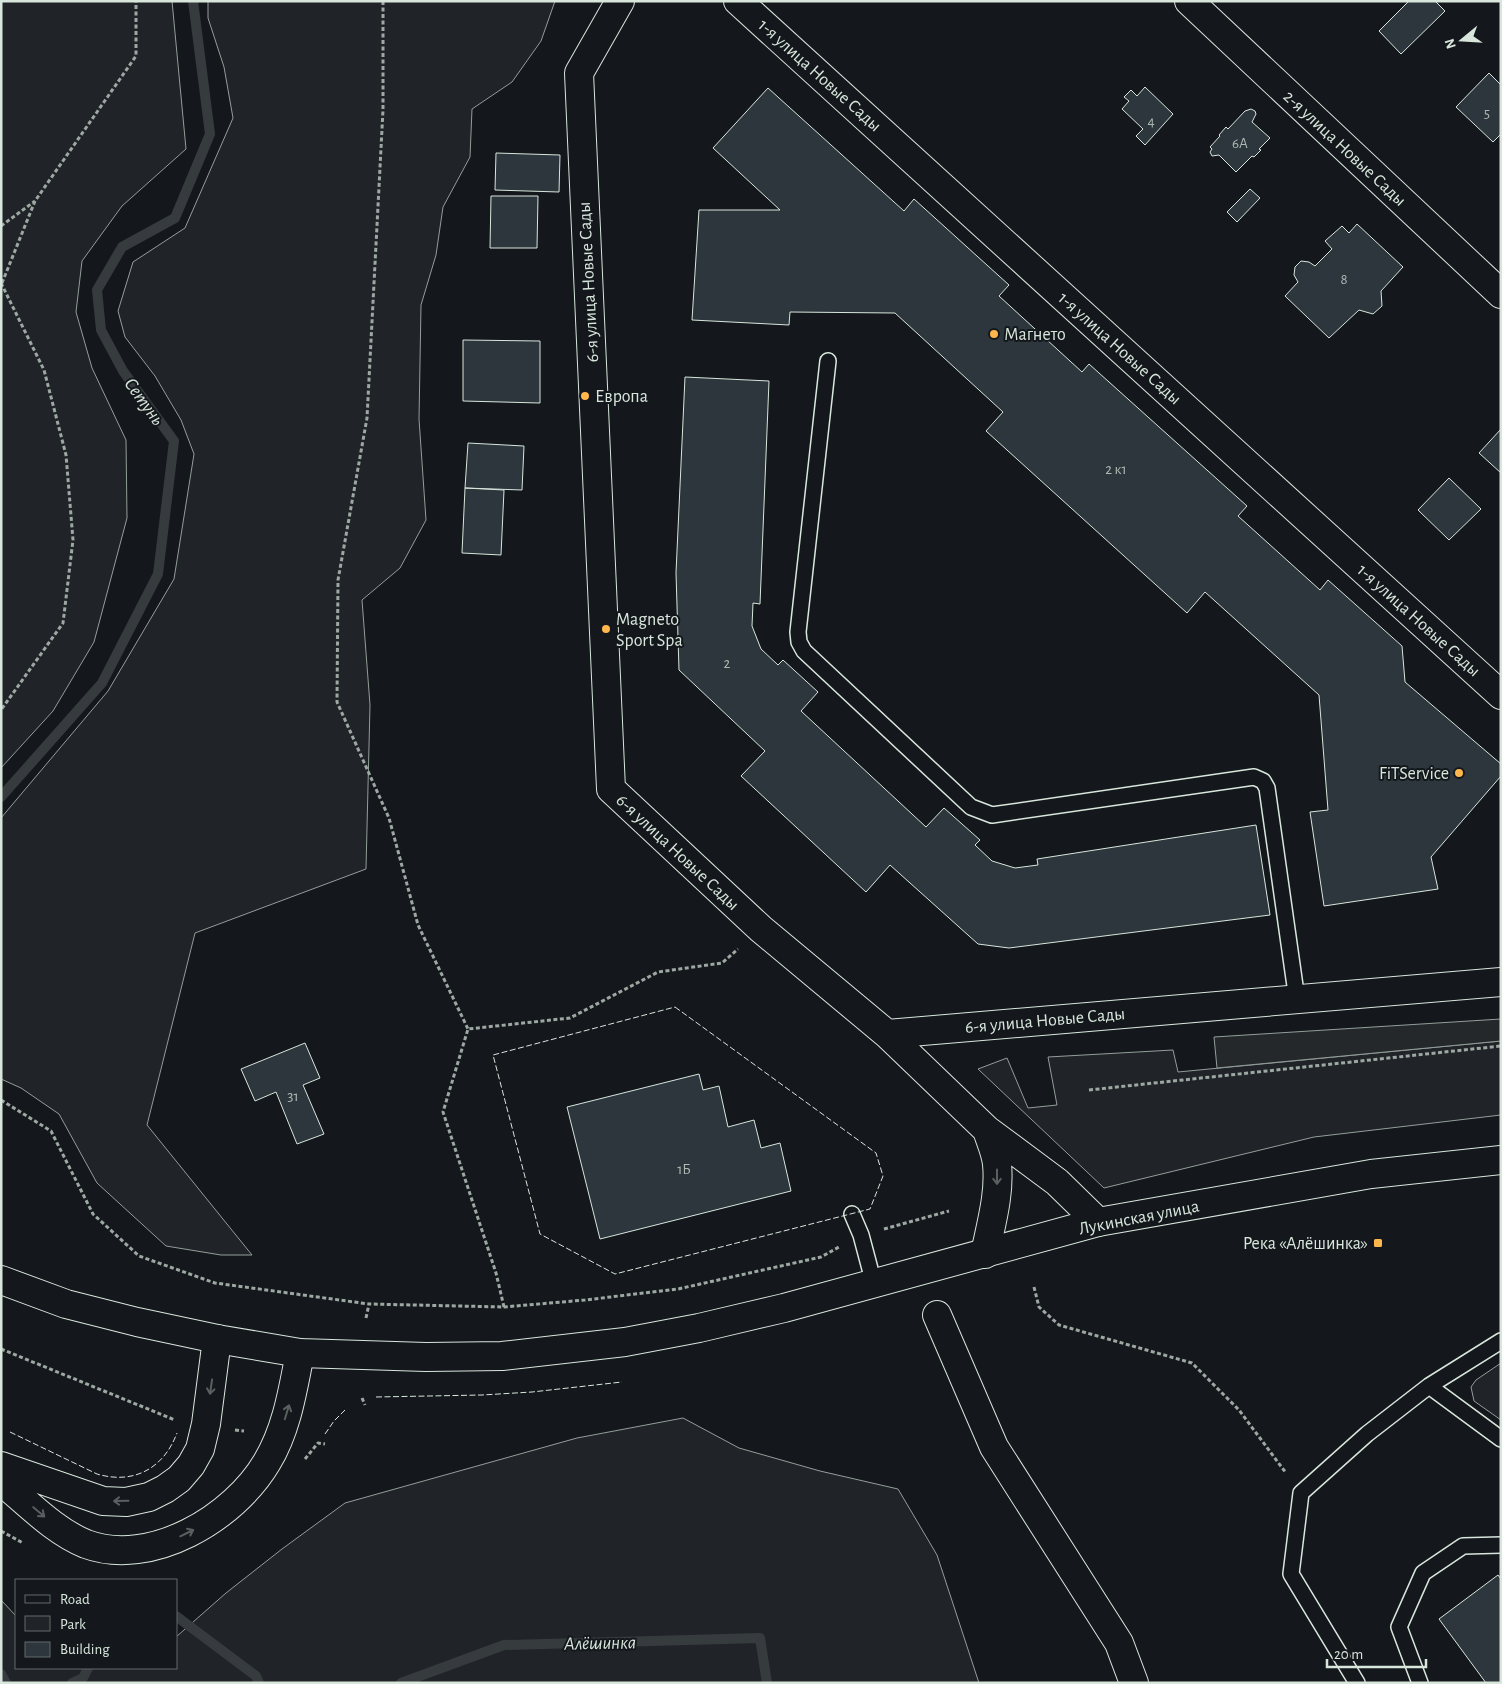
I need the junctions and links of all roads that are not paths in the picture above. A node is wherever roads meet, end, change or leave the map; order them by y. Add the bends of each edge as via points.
1 (620, 1) edge
2 (738, 1) edge
3 (1189, 1) edge
4 (1501, 294) edge
5 (828, 361) dead end
6 (1501, 695) edge
7 (1501, 982) edge
8 (1297, 1000) junction
9 (887, 1034) junction
10 (987, 1130) junction
11 (1501, 1160) edge
12 (852, 1214) dead end
13 (1098, 1222) junction
14 (985, 1254) junction
15 (1, 1280) edge
16 (874, 1284) junction
17 (937, 1315) dead end
18 (217, 1339) junction
19 (1501, 1341) edge
20 (300, 1353) junction
21 (1429, 1386) junction
22 (1501, 1439) edge
23 (1, 1466) edge
24 (1, 1480) edge
25 (1501, 1545) edge
26 (1134, 1683) edge
27 (1357, 1683) edge
28 (1420, 1683) edge

1 - 9 street, 6-я улица Новые Сады via 579,73 611,789 761,929
2 - 6 street, 1-я улица Новые Сады
3 - 4 street, 2-я улица Новые Сады
5 - 8 lane via 798,632 804,651 971,807 992,815 1254,778 1262,781 1267,788
7 - 8 street, 6-я улица Новые Сады
8 - 9 street, 6-я улица Новые Сады
9 - 10 street
10 - 13 street via 1058,1182
10 -> 14 street via 997,1162 997,1197
11 - 13 street, Лукинская улица via 1370,1174
12 - 16 lane
13 - 14 street, Лукинская улица
14 - 16 street, Лукинская улица
15 - 18 street, Лукинская улица via 66,1304
16 - 20 street, Лукинская улица via 699,1328 625,1342 502,1356
17 - 26 street via 994,1447 1119,1643
18 - 20 street, Лукинская улица
18 -> 23 street via 200,1448 191,1465 166,1489 126,1502 103,1501
19 - 21 lane
24 -> 20 street via 64,1533 106,1550 154,1547 176,1538 223,1511 242,1494 267,1462 290,1402
21 - 22 lane
21 - 27 lane via 1367,1434 1301,1493 1291,1574
25 - 28 lane via 1463,1546 1423,1573 1399,1627

